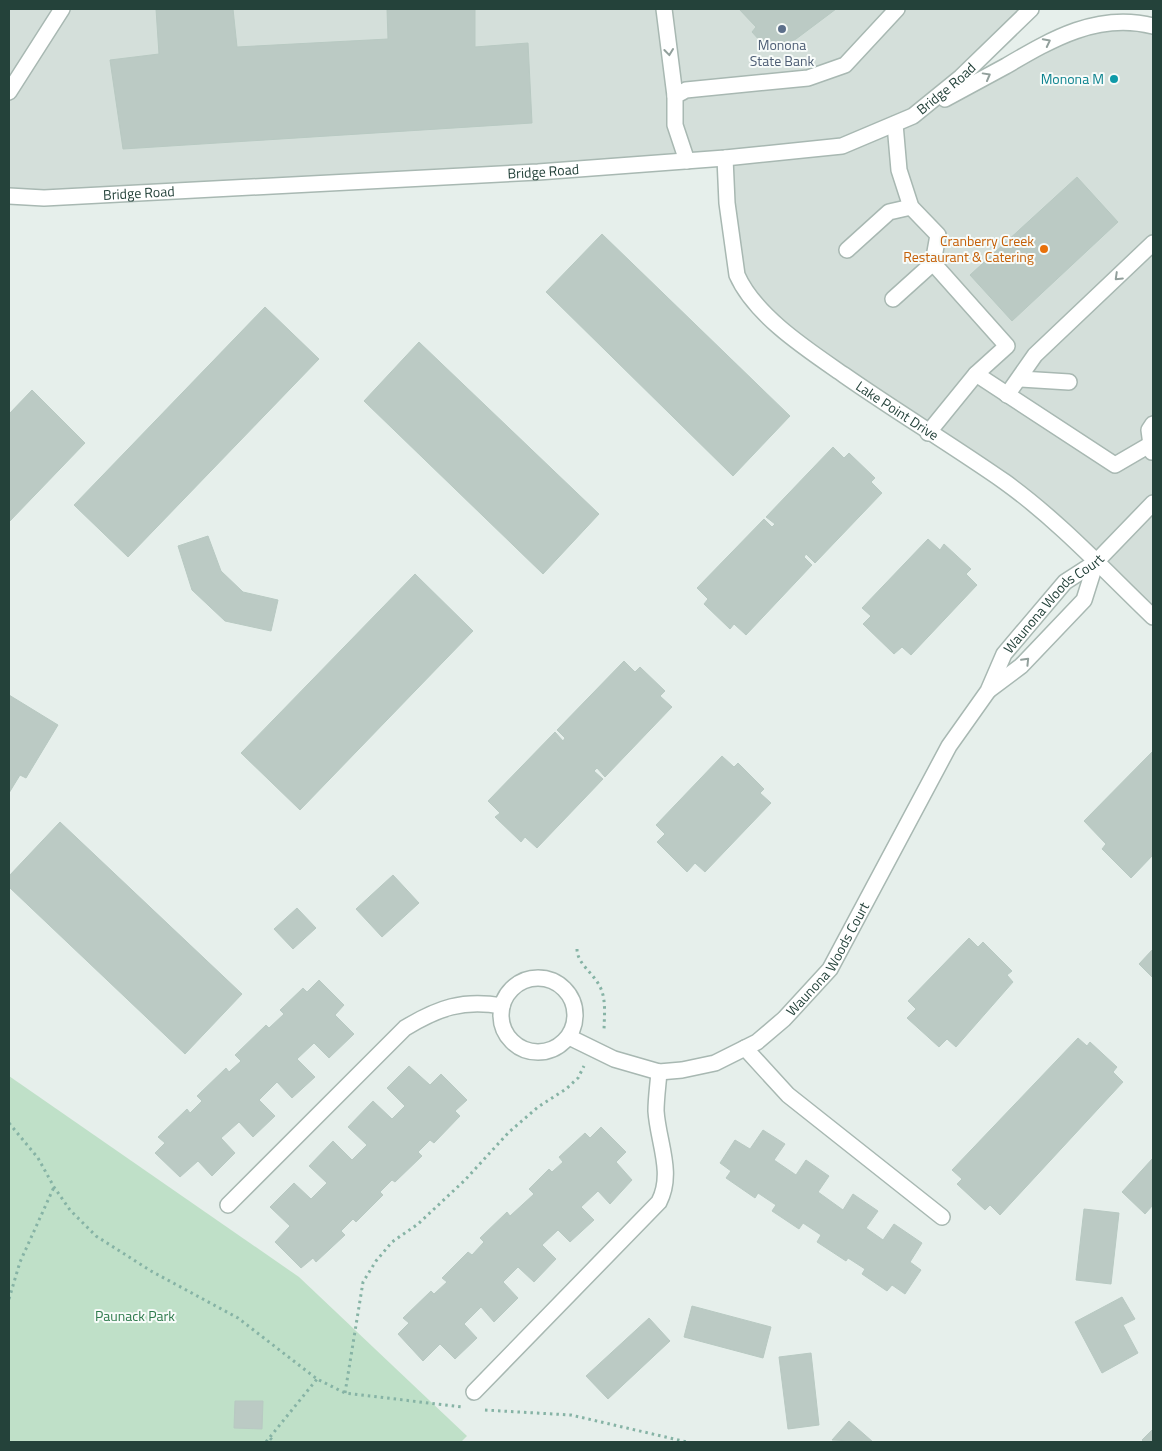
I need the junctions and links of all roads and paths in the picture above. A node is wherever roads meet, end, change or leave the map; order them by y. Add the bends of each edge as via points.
1 (62, 9) edge
2 (664, 9) edge
3 (897, 9) edge
4 (1030, 9) edge
5 (1153, 26) edge
6 (9, 92) edge
7 (675, 96) junction
8 (913, 116) junction
9 (895, 124) junction
10 (725, 158) junction
11 (686, 161) junction
12 (9, 196) edge
13 (911, 207) junction
14 (1153, 243) edge
15 (847, 250) dead end
16 (933, 263) junction
17 (893, 299) dead end
18 (976, 374) junction
19 (1021, 379) junction
20 (1069, 382) dead end
21 (1007, 395) junction
22 (1153, 424) edge
23 (928, 433) junction
24 (1152, 449) edge
25 (1153, 503) edge
26 (1096, 562) junction
27 (1153, 617) edge
28 (988, 691) junction
29 (577, 949) dead end
30 (502, 1006) junction
31 (569, 1037) junction
32 (745, 1048) junction
33 (599, 1051) junction
34 (659, 1072) junction
35 (9, 1123) edge
36 (54, 1187) junction
37 (228, 1205) dead end
38 (942, 1217) dead end
39 (9, 1299) edge
40 (316, 1379) junction
41 (474, 1392) dead end
42 (345, 1393) junction
43 (469, 1408) dead end
44 (478, 1409) dead end
45 (270, 1438) junction
46 (266, 1442) edge
47 (276, 1442) edge
48 (686, 1442) edge

1 - 6 street
2 -> 7 street
3 - 7 street via 845,64 808,78 686,90
4 - 8 street, Bridge Road via 960,78
8 -> 5 street via 1049,40 1100,24 1134,22
7 - 11 street via 675,125
8 - 9 street, Bridge Road
9 - 10 street, Bridge Road via 842,146
9 - 13 street via 900,170
10 - 11 street, Bridge Road
10 - 23 street, Lake Point Drive via 727,203 737,275 742,286 775,324 798,343
11 - 12 street, Bridge Road via 44,198
13 - 15 street via 889,212
13 - 16 street via 938,236
14 -> 19 street via 1035,355
16 - 17 street
16 - 18 street via 1007,346
18 - 21 street
18 - 23 street
19 - 20 street
19 - 21 street
21 - 24 street via 1115,465
22 - 24 street via 1149,430
23 - 26 street, Lake Point Drive via 1005,483 1071,536
25 - 26 street
26 - 27 street, Lake Point Drive
26 - 28 street, Waunona Woods Court via 1065,582 1004,654
28 -> 26 street, Waunona Woods Court via 1020,666 1084,600
28 - 32 street, Waunona Woods Court via 949,746 830,968 784,1019
29 - 33 path via 577,956 600,986 602,994 604,1032
30 - 31 street via 501,1019 505,1031 512,1042 523,1049 535,1053 548,1051
30 - 31 street via 515,986 526,980 550,980 560,985 574,1004 574,1027
30 - 37 street via 460,1004 431,1013 405,1028
31 - 33 street, Waunona Woods Court
32 - 34 street, Waunona Woods Court via 715,1063
32 - 38 street via 788,1095
33 - 34 street, Waunona Woods Court
33 - 42 path via 578,1078 538,1106 509,1132 465,1180 418,1224 392,1242 376,1261 363,1282
34 - 41 street via 656,1111 666,1173 665,1191 659,1202
35 - 36 path via 38,1158
36 - 39 path via 20,1262
36 - 40 path via 70,1210 96,1236 238,1318
40 - 42 path
40 - 45 path
42 - 43 path
44 - 48 path via 571,1415
45 - 46 path
45 - 47 path

